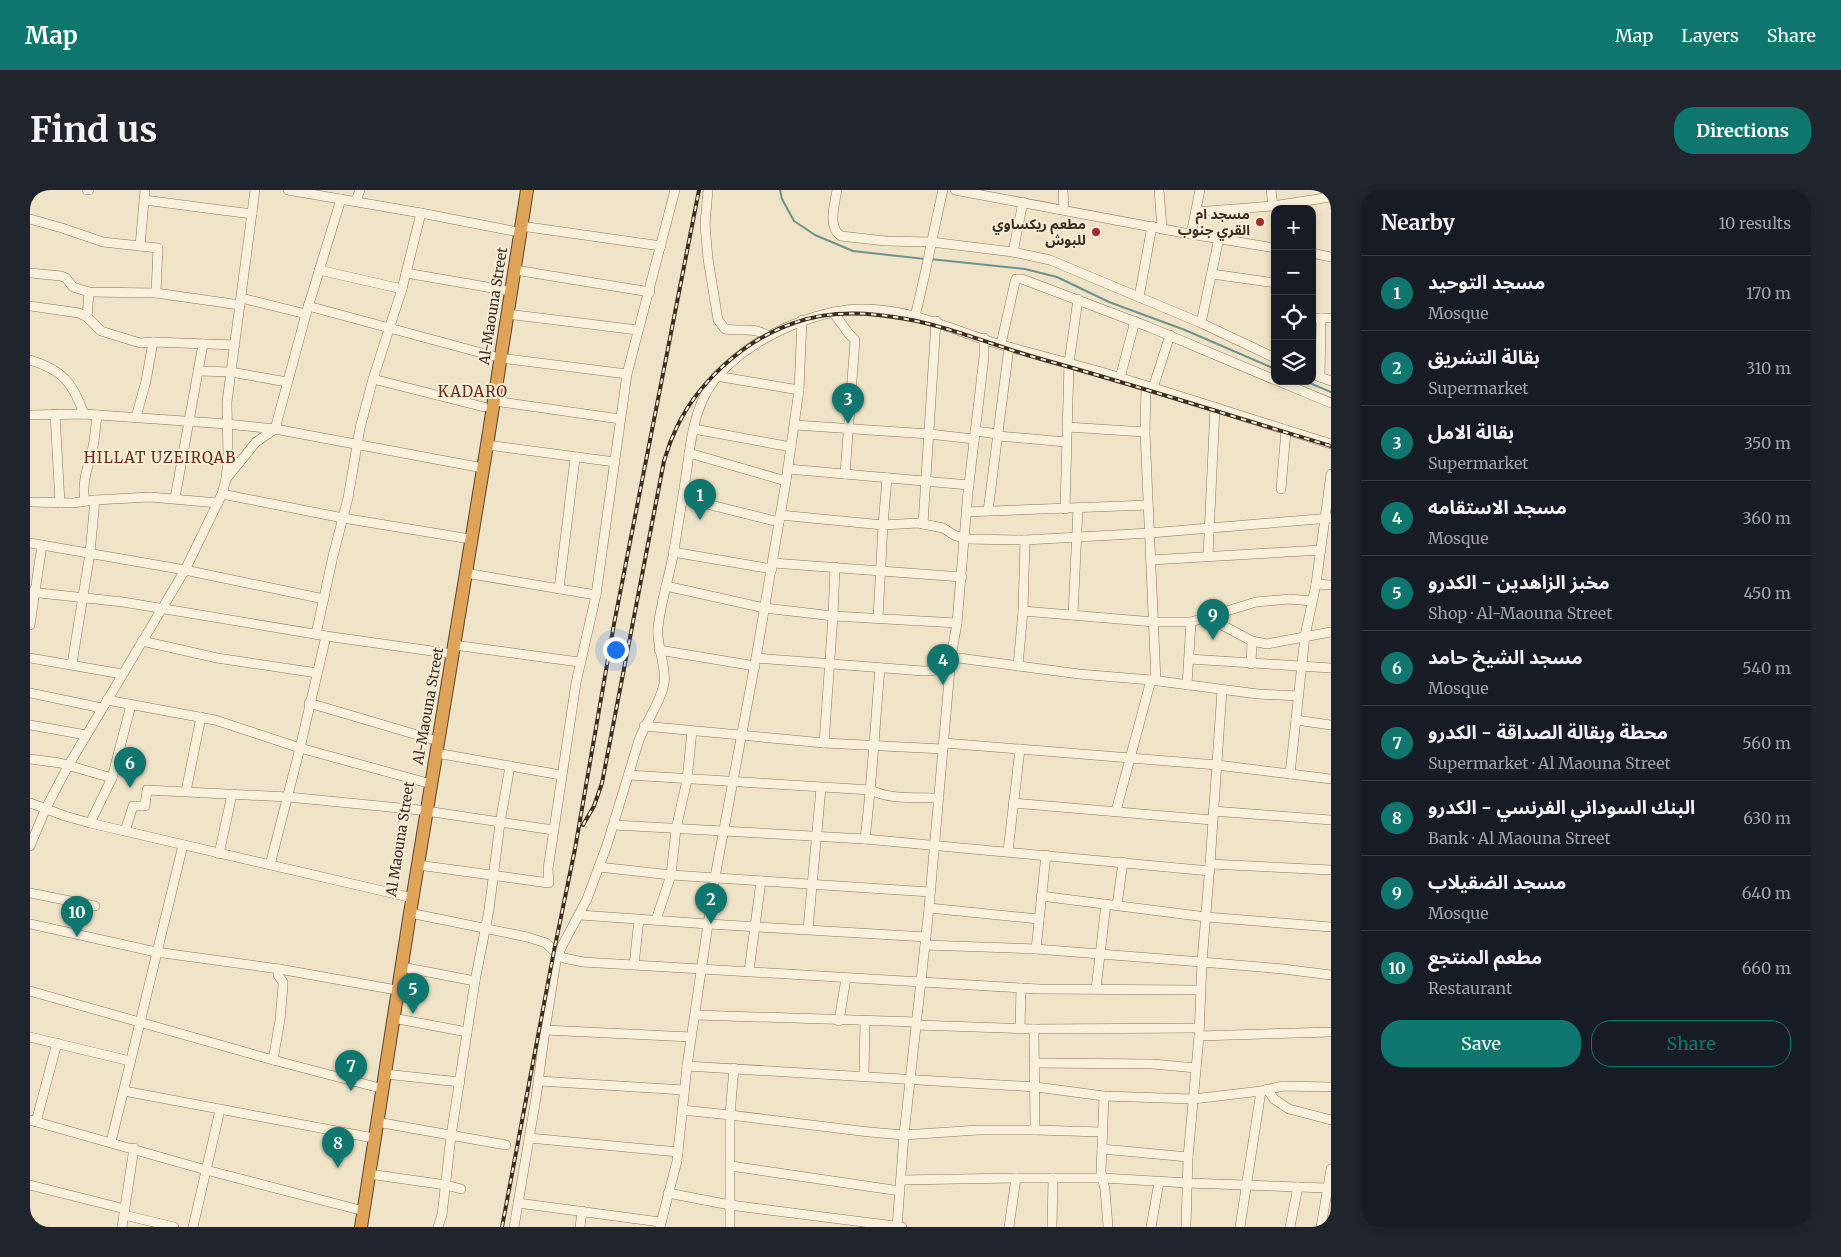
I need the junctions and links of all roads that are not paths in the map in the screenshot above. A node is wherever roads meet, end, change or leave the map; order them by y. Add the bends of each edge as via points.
1 (145, 190) edge
2 (255, 190) edge
3 (288, 190) edge
4 (360, 190) edge
5 (519, 190) edge
6 (527, 190) edge
7 (675, 190) edge
8 (708, 190) edge
9 (837, 190) edge
10 (943, 190) edge
11 (955, 190) edge
12 (1063, 190) edge
13 (1159, 190) edge
14 (1200, 190) edge
15 (1271, 190) edge
16 (982, 192) edge
17 (1331, 197) edge
18 (342, 199) junction
19 (144, 200) junction
20 (356, 201) junction
21 (1023, 202) junction
22 (1273, 205) edge
23 (1310, 205) edge
24 (1271, 206) edge
25 (1064, 209) junction
26 (1196, 212) junction
27 (421, 213) junction
28 (252, 214) junction
29 (30, 219) edge
30 (1152, 226) junction
31 (517, 228) junction
32 (1162, 228) junction
33 (1191, 234) junction
34 (1219, 238) junction
35 (931, 244) junction
36 (140, 246) junction
37 (661, 246) junction
38 (1271, 247) edge
39 (1013, 252) junction
40 (1316, 255) edge
41 (1331, 257) edge
42 (319, 270) junction
43 (515, 270) junction
44 (30, 273) edge
45 (406, 273) junction
46 (1212, 274) junction
47 (1271, 282) edge
48 (402, 289) junction
49 (504, 290) junction
50 (89, 292) junction
51 (650, 292) junction
52 (156, 293) junction
53 (1139, 297) junction
54 (1078, 298) junction
55 (241, 302) junction
56 (30, 306) edge
57 (307, 310) junction
58 (833, 312) junction
59 (507, 314) junction
60 (915, 316) junction
61 (86, 317) junction
62 (1317, 318) edge
63 (1331, 318) edge
64 (802, 320) junction
65 (936, 321) junction
66 (1135, 321) junction
67 (1202, 324) junction
68 (388, 328) junction
69 (638, 330) junction
70 (1170, 335) junction
71 (769, 336) junction
72 (984, 338) junction
73 (500, 339) junction
74 (153, 342) junction
75 (203, 344) junction
76 (235, 345) junction
77 (1005, 345) junction
78 (1271, 356) edge
79 (497, 357) junction
80 (30, 360) edge
81 (1069, 363) junction
82 (198, 371) junction
83 (232, 372) junction
84 (627, 374) junction
85 (1316, 375) edge
86 (716, 376) junction
87 (1120, 378) junction
88 (373, 379) junction
89 (1271, 379) edge
90 (1331, 381) edge
91 (287, 382) junction
92 (1286, 385) edge
93 (1150, 387) junction
94 (799, 390) junction
95 (1331, 403) edge
96 (489, 404) junction
97 (1215, 407) junction
98 (55, 414) junction
99 (84, 414) junction
100 (30, 415) edge
101 (96, 415) junction
102 (136, 417) junction
103 (620, 419) junction
104 (189, 421) junction
105 (227, 424) junction
106 (795, 425) junction
107 (1067, 427) junction
108 (275, 429) junction
109 (694, 429) junction
110 (848, 429) junction
111 (1286, 430) junction
112 (1145, 432) junction
113 (929, 434) junction
114 (975, 435) junction
115 (998, 435) junction
116 (1066, 442) junction
117 (1331, 444) edge
118 (357, 445) junction
119 (487, 445) junction
120 (790, 447) junction
121 (689, 453) junction
122 (575, 458) junction
123 (615, 462) junction
124 (479, 467) junction
125 (788, 469) junction
126 (845, 474) junction
127 (1331, 474) edge
128 (887, 478) junction
129 (226, 479) junction
130 (926, 480) junction
131 (786, 481) junction
132 (969, 484) junction
133 (1281, 489) dead end
134 (175, 498) junction
135 (682, 498) junction
136 (220, 499) junction
137 (95, 500) junction
138 (30, 502) edge
139 (85, 502) junction
140 (60, 503) junction
141 (1148, 505) junction
142 (1078, 508) junction
143 (1065, 509) junction
144 (966, 512) junction
145 (988, 512) junction
146 (343, 518) junction
147 (779, 518) junction
148 (1328, 518) edge
149 (924, 524) junction
150 (883, 525) junction
151 (1208, 528) junction
152 (1150, 533) junction
153 (464, 538) junction
154 (1077, 538) junction
155 (965, 539) junction
156 (1025, 540) junction
157 (30, 543) edge
158 (42, 545) junction
159 (1321, 550) junction
160 (674, 552) junction
161 (90, 553) junction
162 (1208, 556) junction
163 (1151, 560) junction
164 (772, 566) junction
165 (835, 567) junction
166 (184, 570) junction
167 (880, 570) junction
168 (465, 573) junction
169 (962, 577) junction
170 (1316, 584) junction
171 (1331, 585) edge
172 (666, 586) junction
173 (560, 589) junction
174 (33, 593) edge
175 (596, 594) junction
176 (83, 599) junction
177 (324, 599) junction
178 (1312, 601) junction
179 (765, 608) junction
180 (162, 610) junction
181 (1023, 610) junction
182 (1216, 614) junction
183 (1073, 615) junction
184 (833, 616) junction
185 (878, 618) junction
186 (1154, 622) junction
187 (1191, 622) junction
188 (957, 623) junction
189 (30, 625) edge
190 (1331, 632) edge
191 (321, 635) junction
192 (1306, 636) junction
193 (142, 641) junction
194 (1252, 641) junction
195 (450, 649) junction
196 (659, 650) junction
197 (30, 658) edge
198 (1189, 659) junction
199 (579, 662) junction
200 (756, 662) junction
201 (950, 662) junction
202 (72, 664) junction
203 (830, 664) junction
204 (1251, 664) junction
205 (1018, 666) junction
206 (1302, 666) junction
207 (880, 668) junction
208 (1331, 668) edge
209 (317, 673) junction
210 (122, 674) junction
211 (1154, 680) junction
212 (1187, 685) junction
213 (1222, 690) junction
214 (30, 693) edge
215 (1299, 696) junction
216 (309, 703) junction
217 (104, 704) junction
218 (132, 705) junction
219 (201, 717) junction
220 (1296, 720) junction
221 (30, 725) edge
222 (1331, 725) edge
223 (644, 726) junction
224 (692, 732) junction
225 (86, 734) junction
226 (741, 736) junction
227 (431, 740) junction
228 (824, 743) junction
229 (873, 744) junction
230 (943, 746) junction
231 (300, 748) junction
232 (1020, 749) junction
233 (436, 753) junction
234 (1130, 757) junction
235 (30, 759) edge
236 (1217, 765) junction
237 (68, 766) junction
238 (510, 766) junction
239 (561, 774) junction
240 (1290, 774) junction
241 (629, 775) junction
242 (112, 778) junction
243 (1331, 779) edge
244 (687, 780) junction
245 (424, 782) junction
246 (733, 782) junction
247 (822, 788) junction
248 (871, 790) junction
249 (186, 791) junction
250 (232, 794) junction
251 (288, 796) junction
252 (939, 798) junction
253 (30, 803) edge
254 (1013, 803) junction
255 (46, 808) junction
256 (423, 811) junction
257 (1116, 812) junction
258 (1213, 815) junction
259 (1331, 820) edge
260 (90, 823) junction
261 (500, 823) junction
262 (614, 825) junction
263 (676, 829) junction
264 (553, 830) junction
265 (125, 831) junction
266 (724, 832) junction
267 (817, 835) junction
268 (865, 839) junction
269 (31, 842) edge
270 (182, 845) junction
271 (934, 846) junction
272 (1008, 851) junction
273 (219, 854) junction
274 (1046, 855) junction
275 (1123, 862) junction
276 (418, 865) junction
277 (270, 866) junction
278 (599, 867) junction
279 (1210, 867) junction
280 (1331, 870) edge
281 (671, 875) junction
282 (494, 877) junction
283 (715, 877) junction
284 (761, 881) junction
285 (812, 883) junction
286 (930, 892) junction
287 (30, 893) edge
288 (1041, 896) junction
289 (409, 897) junction
290 (1106, 904) junction
291 (1117, 905) junction
292 (95, 906) dead end
293 (929, 908) junction
294 (410, 913) junction
295 (580, 915) junction
296 (1206, 917) junction
297 (639, 919) junction
298 (1039, 919) junction
299 (656, 920) junction
300 (30, 924) edge
301 (708, 924) junction
302 (756, 926) junction
303 (1331, 927) edge
304 (486, 928) junction
305 (808, 929) junction
306 (926, 941) junction
307 (1036, 950) junction
308 (156, 952) junction
309 (1099, 955) junction
310 (558, 956) junction
311 (1202, 962) junction
312 (634, 965) junction
313 (402, 967) junction
314 (279, 968) junction
315 (701, 969) junction
316 (749, 971) junction
317 (1331, 975) edge
318 (846, 978) junction
319 (475, 981) junction
320 (921, 983) junction
321 (1021, 988) junction
322 (391, 989) junction
323 (1096, 989) junction
324 (1200, 990) junction
325 (30, 991) edge
326 (695, 1015) junction
327 (394, 1018) junction
328 (840, 1021) junction
329 (865, 1021) junction
330 (139, 1023) junction
331 (917, 1024) junction
332 (1020, 1028) junction
333 (1034, 1029) junction
334 (545, 1030) junction
335 (467, 1032) junction
336 (1199, 1032) junction
337 (1331, 1032) edge
338 (30, 1037) edge
339 (691, 1037) junction
340 (386, 1043) junction
341 (57, 1044) junction
342 (273, 1060) junction
343 (130, 1061) junction
344 (1034, 1063) junction
345 (687, 1066) junction
346 (734, 1068) junction
347 (1196, 1068) junction
348 (385, 1074) junction
349 (864, 1076) junction
350 (910, 1080) junction
351 (539, 1081) junction
352 (460, 1082) junction
353 (376, 1087) junction
354 (1036, 1087) junction
355 (1331, 1087) edge
356 (684, 1090) junction
357 (1264, 1090) junction
358 (124, 1091) junction
359 (1104, 1096) junction
360 (1192, 1099) junction
361 (220, 1110) junction
362 (682, 1110) junction
363 (730, 1115) junction
364 (1331, 1120) edge
365 (33, 1121) edge
366 (377, 1122) junction
367 (1035, 1130) junction
368 (1102, 1132) junction
369 (904, 1135) junction
370 (451, 1136) junction
371 (368, 1137) junction
372 (529, 1138) junction
373 (111, 1142) junction
374 (506, 1146) dead end
375 (134, 1148) junction
376 (1102, 1149) junction
377 (678, 1152) junction
378 (1188, 1157) junction
379 (731, 1166) junction
380 (1331, 1168) edge
381 (206, 1170) junction
382 (369, 1174) junction
383 (1016, 1178) junction
384 (1053, 1178) junction
385 (1103, 1178) junction
386 (901, 1180) junction
387 (1159, 1182) junction
388 (1188, 1183) junction
389 (30, 1185) edge
390 (446, 1185) junction
391 (1246, 1186) junction
392 (1298, 1186) junction
393 (1327, 1188) junction
394 (460, 1189) dead end
395 (900, 1191) junction
396 (668, 1193) junction
397 (518, 1203) junction
398 (730, 1205) junction
399 (356, 1209) junction
400 (582, 1211) junction
401 (124, 1212) junction
402 (660, 1224) edge
403 (122, 1227) edge
404 (174, 1227) edge
405 (192, 1227) edge
406 (354, 1227) edge
407 (361, 1227) edge
408 (438, 1227) edge
409 (514, 1227) edge
410 (580, 1227) edge
411 (730, 1227) edge
412 (898, 1227) edge
413 (1009, 1227) edge
414 (1052, 1227) edge
415 (1108, 1227) edge
416 (1151, 1227) edge
417 (1186, 1227) edge
418 (1240, 1227) edge
419 (1290, 1227) edge
420 (1321, 1227) edge

1 - 19 street
2 - 28 street
3 - 18 street
4 - 20 street
5 - 31 highway, Al Maouna Street
6 - 31 highway, Al-Maouna Street
7 - 37 street
8 - 71 street via 705,224 718,320 724,329 754,329
9 - 35 street via 834,224 836,233 841,236
10 - 35 street
11 - 16 street
12 - 25 street
13 - 32 street
14 - 26 street
15 - 22 street
16 - 21 street
17 - 23 street
18 - 20 street
18 - 42 street
19 - 28 street
19 - 36 street
20 - 27 street
21 - 25 street
21 - 39 street
24 - 26 street
25 - 30 street
26 - 33 street
27 - 31 street
27 - 45 street
28 - 55 street
29 - 36 street via 103,242
30 - 32 street
30 - 53 street
31 - 37 street
31 - 43 highway, Al-Maouna Street
31 - 49 highway, Al Maouna Street
32 - 33 street
33 - 34 street
34 - 38 street
34 - 46 street
35 - 39 street
35 - 60 street
36 - 52 street via 158,248
37 - 51 street
39 - 53 street via 1050,260
40 - 41 street
42 - 48 street
42 - 57 street
43 - 51 street
43 - 59 highway, Al-Maouna Street
44 - 50 street via 61,276 73,287
45 - 48 street
45 - 49 street
46 - 47 street
46 - 67 street
48 - 68 street
49 - 73 highway, Al Maouna Street
50 - 52 street
50 - 61 street
51 - 69 street
52 - 55 street
53 - 67 street
54 - 66 street
54 - 77 street via 1016,279
54 - 81 street
55 - 57 street
55 - 76 street
56 - 61 street via 79,313
57 - 68 street
57 - 91 street
58 - 60 street via 873,309
58 - 64 street
58 - 110 street via 855,340
59 - 69 street
59 - 73 highway, Al-Maouna Street
60 - 65 street
61 - 74 street via 101,331 140,343
62 - 63 street
62 - 85 street
64 - 71 street
64 - 94 street
65 - 72 street
65 - 113 street
66 - 70 street
66 - 87 street
67 - 78 street
68 - 79 street
68 - 88 street
69 - 84 street
70 - 89 street
70 - 93 street
71 - 86 street via 727,364
72 - 77 street
72 - 114 street
73 - 79 highway, Al Maouna Street
74 - 75 street
74 - 102 street
75 - 76 street
75 - 82 street
76 - 83 street
77 - 81 street
77 - 115 street
79 - 84 street
79 - 96 highway, Al Maouna Street
80 - 99 street via 62,375 74,388
81 - 87 street
81 - 107 street
82 - 83 street
82 - 104 street
83 - 91 street
83 - 105 street
84 - 103 street
85 - 90 street
86 - 94 street
86 - 109 street via 704,397
87 - 93 street
88 - 96 street
88 - 118 street
91 - 108 street
92 - 95 street
93 - 97 street
93 - 112 street
94 - 106 street
96 - 103 street
96 - 119 highway, Al-Maouna Street
96 - 124 highway, Al Maouna Street
97 - 111 street
97 - 151 street
98 - 99 street
98 - 100 street
98 - 140 street
99 - 101 street
101 - 102 street
101 - 139 street via 94,440 84,478
102 - 104 street
103 - 123 street
104 - 105 street
104 - 134 street
105 - 108 street
105 - 129 street
106 - 110 street
106 - 120 street
107 - 112 street
107 - 116 street
108 - 118 street
108 - 129 street via 256,442
109 - 120 street
109 - 121 street
110 - 113 street
110 - 126 street
111 - 117 street
111 - 133 street
112 - 141 street
113 - 114 street
113 - 130 street
114 - 115 street
114 - 132 street
115 - 116 street
115 - 145 street
116 - 143 street
118 - 124 street
118 - 146 street
119 - 122 street
119 - 124 highway, Al-Maouna Street
120 - 125 street
121 - 131 street
121 - 135 street
122 - 123 street
122 - 173 street
123 - 175 street
124 - 153 highway, Al Maouna Street
124 - 168 highway, Al-Maouna Street
125 - 126 street
125 - 131 street
126 - 128 street
127 - 148 street
128 - 130 street
128 - 150 street
129 - 136 street
130 - 132 street
130 - 149 street
131 - 147 street
132 - 144 street
134 - 136 street
134 - 137 street
135 - 147 street
135 - 160 street
136 - 146 street
136 - 166 street
137 - 139 street
137 - 161 street
138 - 140 street
139 - 140 street
141 - 142 street
141 - 152 street
142 - 143 street
142 - 154 street
143 - 145 street
144 - 145 street
144 - 155 street
146 - 153 street
146 - 177 street
147 - 150 street
147 - 164 street
148 - 151 street
148 - 159 street
149 - 150 street
149 - 155 street via 943,528
150 - 167 street
151 - 152 street
151 - 162 street
152 - 154 street
152 - 163 street
153 - 195 highway, Al Maouna Street
154 - 156 street
154 - 183 street
155 - 156 street
155 - 169 street
156 - 181 street
157 - 158 street
158 - 161 street
158 - 174 street
159 - 162 street
159 - 170 street
160 - 164 street
160 - 172 street
161 - 166 street
161 - 176 street
162 - 163 street
163 - 186 street
164 - 165 street
164 - 179 street
165 - 167 street
165 - 184 street
166 - 177 street
166 - 180 street
167 - 169 street
167 - 185 street
168 - 173 street
168 - 195 highway, Al-Maouna Street
169 - 188 street
170 - 171 street
170 - 178 street
172 - 179 street
172 - 196 street via 658,628
173 - 175 street
174 - 176 street
174 - 189 street
175 - 199 street
176 - 180 street via 123,602
176 - 202 street
177 - 191 street
178 - 182 street via 1256,602
178 - 192 street
179 - 184 street
179 - 200 street
180 - 191 street
180 - 193 street
181 - 183 street
181 - 205 street
182 - 187 street
182 - 194 street via 1220,624
183 - 186 street
184 - 185 street
184 - 203 street
185 - 188 street
186 - 187 street
186 - 211 street
187 - 198 street
188 - 201 street
190 - 192 street
191 - 195 street
191 - 209 street
192 - 194 street via 1267,644
192 - 206 street
193 - 209 street via 217,658
193 - 210 street
194 - 204 street
195 - 199 street
195 - 227 highway, Al Maouna Street
195 - 233 highway, Al-Maouna Street
196 - 200 street
196 - 223 street via 663,687
197 - 202 street
198 - 204 street
198 - 212 street
199 - 239 street
200 - 203 street
200 - 226 street
201 - 205 street
201 - 207 street via 939,670
201 - 230 street
202 - 210 street
203 - 207 street
203 - 228 street
204 - 206 street
205 - 211 street
206 - 208 street
206 - 215 street
207 - 229 street
209 - 216 street
210 - 217 street
211 - 212 street
211 - 234 street
212 - 213 street
213 - 215 street
213 - 236 street
214 - 217 street
215 - 220 street
216 - 227 street
216 - 231 street
217 - 218 street
217 - 225 street
218 - 219 street
218 - 242 street
219 - 231 street
219 - 249 street
220 - 222 street
220 - 240 street
221 - 225 street
223 - 224 street
223 - 241 street
224 - 226 street
224 - 244 street
225 - 237 street
226 - 228 street
226 - 246 street
227 - 245 highway, Al Maouna Street
228 - 229 street
229 - 230 street
229 - 248 street
230 - 232 street
230 - 252 street
231 - 245 street
231 - 251 street
232 - 234 street
232 - 254 street
233 - 238 street
233 - 256 highway, Al-Maouna Street
234 - 236 street
234 - 257 street
235 - 237 street
236 - 240 street
236 - 258 street
237 - 242 street
237 - 255 street
238 - 239 street
238 - 261 street
239 - 264 street
240 - 243 street
241 - 244 street
241 - 262 street
242 - 260 street
244 - 246 street
244 - 263 street
245 - 256 highway, Al Maouna Street
246 - 247 street
246 - 266 street
247 - 248 street
247 - 267 street
248 - 252 street via 882,794
248 - 268 street
249 - 250 street
249 - 265 street via 146,790 144,807 133,806
250 - 251 street
250 - 273 street
251 - 256 street
251 - 277 street
252 - 271 street
253 - 255 street
254 - 257 street
254 - 272 street
255 - 260 street
255 - 269 street
256 - 261 street
256 - 276 highway, Al-Maouna Street
256 - 289 highway, Al Maouna Street
257 - 258 street
258 - 259 street
258 - 279 street
260 - 265 street
261 - 264 street
261 - 282 street
262 - 263 street
262 - 278 street
263 - 266 street
263 - 281 street
264 - 282 street via 549,883
265 - 270 street
266 - 267 street
266 - 283 street
267 - 268 street
267 - 285 street
268 - 271 street
270 - 273 street
270 - 308 street
271 - 272 street
271 - 286 street
272 - 274 street
273 - 277 street
274 - 275 street
274 - 288 street
275 - 279 street
275 - 291 street
276 - 282 street
276 - 289 highway, Al-Maouna Street
277 - 289 street
278 - 281 street
278 - 295 street
279 - 280 street
279 - 296 street
281 - 283 street
281 - 299 street
282 - 304 street
283 - 284 street
283 - 301 street
284 - 285 street
284 - 302 street
285 - 286 street
285 - 305 street
286 - 293 street
287 - 292 street
288 - 290 street
288 - 298 street
289 - 294 highway, Al-Maouna Street
289 - 322 highway, Al Maouna Street
290 - 291 street
290 - 309 street
291 - 296 street
293 - 298 street
293 - 306 street
294 - 304 street
294 - 313 highway, Al-Maouna Street
295 - 297 street
295 - 310 street
296 - 303 street
296 - 311 street
297 - 299 street
297 - 312 street
298 - 307 street
299 - 301 street
300 - 308 street
301 - 302 street
301 - 315 street
302 - 305 street
302 - 316 street
304 - 310 street via 546,943
304 - 319 street
305 - 306 street
306 - 307 street
306 - 320 street
307 - 309 street
308 - 314 street
308 - 330 street
309 - 311 street
309 - 323 street
310 - 312 street via 583,962
310 - 334 street
311 - 317 street
311 - 324 street
312 - 315 street
313 - 319 street
313 - 327 highway, Al-Maouna Street
314 - 322 street
314 - 342 street via 283,986
315 - 316 street
315 - 326 street
316 - 318 street
318 - 320 street
318 - 328 street
319 - 335 street
320 - 321 street
320 - 331 street
321 - 323 street
321 - 332 street
322 - 340 highway, Al Maouna Street
323 - 324 street
324 - 336 street
325 - 330 street
326 - 328 street
326 - 339 street
327 - 335 street
327 - 340 highway, Al-Maouna Street
328 - 329 street
329 - 331 street
329 - 349 street
330 - 342 street
330 - 343 street
331 - 332 street
331 - 350 street
332 - 333 street
333 - 336 street
333 - 344 street
334 - 339 street
334 - 351 street
335 - 352 street
336 - 337 street
336 - 347 street
338 - 341 street
339 - 345 street
340 - 348 highway, Al-Maouna Street
340 - 353 highway, Al Maouna Street
341 - 343 street
341 - 365 street
342 - 353 street
343 - 358 street
344 - 347 street via 1153,1064
344 - 354 street
345 - 346 street
345 - 356 street
346 - 349 street
346 - 363 street
347 - 360 street
348 - 352 street
348 - 366 highway, Al-Maouna Street
349 - 350 street
350 - 354 street
350 - 369 street
351 - 356 street
351 - 372 street
352 - 370 street
353 - 371 highway, Al Maouna Street
354 - 359 street
354 - 367 street
355 - 357 street via 1299,1085
356 - 362 street
357 - 360 street
357 - 364 street via 1288,1108
357 - 391 street
358 - 361 street
358 - 373 street
359 - 360 street
359 - 368 street
360 - 378 street
361 - 371 street
361 - 381 street
362 - 363 street
362 - 377 street
363 - 369 street
363 - 379 street
365 - 373 street
366 - 370 street
366 - 382 highway, Al-Maouna Street
367 - 368 street
367 - 369 street
368 - 376 street
369 - 386 street
370 - 374 street
370 - 390 street
371 - 399 highway, Al Maouna Street
372 - 377 street
372 - 397 street
373 - 375 street
375 - 381 street
375 - 401 street
376 - 378 street
376 - 385 street
377 - 396 street
378 - 388 street
379 - 395 street
379 - 398 street
380 - 393 street
381 - 399 street
381 - 405 street
382 - 390 street
382 - 407 highway, Al-Maouna Street
383 - 384 street
383 - 386 street
383 - 413 street
384 - 385 street
384 - 414 street
385 - 387 street
385 - 415 street
386 - 395 street
387 - 388 street
387 - 416 street
388 - 391 street
388 - 417 street
389 - 401 street
390 - 394 street
390 - 408 street
391 - 392 street
391 - 418 street
392 - 393 street
392 - 419 street
393 - 420 street
395 - 412 street
396 - 398 street
396 - 402 street
397 - 400 street
397 - 409 street
398 - 411 street
398 - 412 street
399 - 406 highway, Al Maouna Street
400 - 402 street
400 - 410 street
401 - 403 street
401 - 404 street

